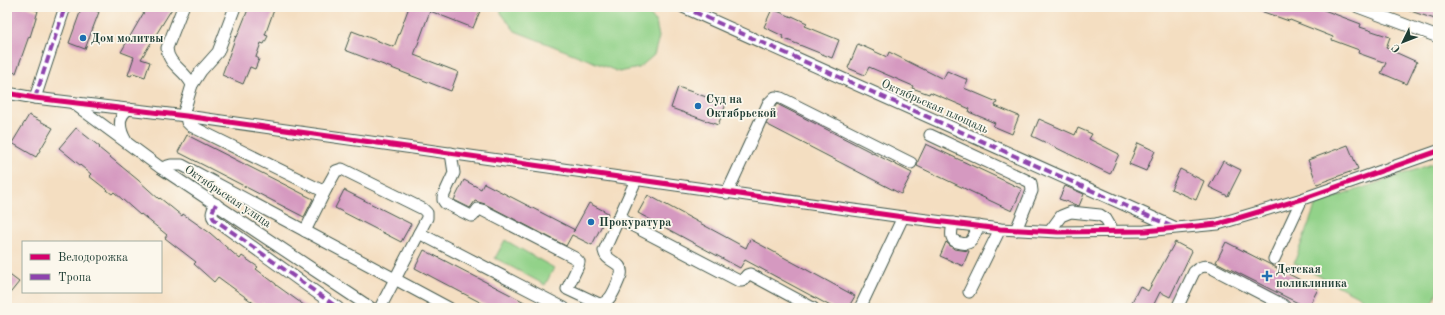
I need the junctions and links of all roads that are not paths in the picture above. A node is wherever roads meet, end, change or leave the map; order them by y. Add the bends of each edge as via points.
1 (65, 7) edge
2 (183, 7) edge
3 (235, 7) edge
4 (683, 7) edge
5 (1358, 7) edge
6 (1438, 37) edge
7 (192, 85) junction
8 (7, 93) edge
9 (35, 98) junction
10 (73, 102) junction
11 (129, 109) junction
12 (185, 116) junction
13 (930, 136) dead end
14 (127, 143) junction
15 (1438, 151) edge
16 (451, 153) junction
17 (911, 163) dead end
18 (161, 168) junction
19 (636, 180) junction
20 (326, 189) junction
21 (727, 193) junction
22 (1302, 199) junction
23 (216, 204) junction
24 (903, 217) junction
25 (618, 218) junction
26 (953, 223) junction
27 (979, 226) junction
28 (1177, 228) junction
29 (1000, 229) junction
30 (1016, 230) junction
31 (305, 231) junction
32 (1050, 231) junction
33 (1113, 231) junction
34 (419, 233) junction
35 (1274, 259) dead end
36 (395, 279) junction
37 (567, 289) junction
38 (969, 292) dead end
39 (562, 307) edge
40 (338, 308) edge
41 (371, 308) edge
42 (380, 308) edge
43 (449, 308) edge
44 (813, 308) edge
45 (860, 308) edge
46 (1177, 308) edge
47 (1286, 308) edge

1 - 9 street
2 - 7 street via 167,48 167,55
3 - 7 street via 218,52
4 - 28 street, Октябрьская площадь
5 - 6 street
7 - 12 street
8 - 9 street
9 - 10 street
10 - 11 street
10 - 14 street, Октябрьская улица
11 - 12 street
11 - 14 street via 123,113 120,124
12 - 16 street
12 - 20 street via 186,122 191,126 321,190
13 - 30 street via 1031,183 1032,191
14 - 18 street, Октябрьская улица
15 - 22 street
16 - 19 street
16 - 37 street via 454,173 443,197 444,202 471,216 480,209 575,258 578,266
17 - 21 street via 782,98 774,98 768,104
18 - 23 street, Октябрьская улица
18 - 31 street via 182,165
19 - 21 street
19 - 25 street
20 - 31 street
20 - 34 street via 338,169 345,170 425,211 427,218
21 - 24 street
22 - 28 street via 1218,224
22 - 35 street
23 - 40 street via 212,213 214,219
23 - 41 street, Октябрьская улица
24 - 26 street
24 - 45 street
25 - 37 street via 604,251 607,258 620,265 622,272 611,297 599,304
25 - 44 street via 739,281 750,274
26 - 27 street
26 - 27 street via 952,238 965,244 972,240
27 - 29 street
28 - 33 street
29 - 30 street
29 - 38 street
30 - 32 street
31 - 36 street
32 - 33 street
32 - 33 street via 1062,216 1071,212 1100,215 1106,219
34 - 36 street
34 - 39 street
36 - 42 street
36 - 43 street
37 - 39 street
46 - 47 street via 1194,272 1206,266

